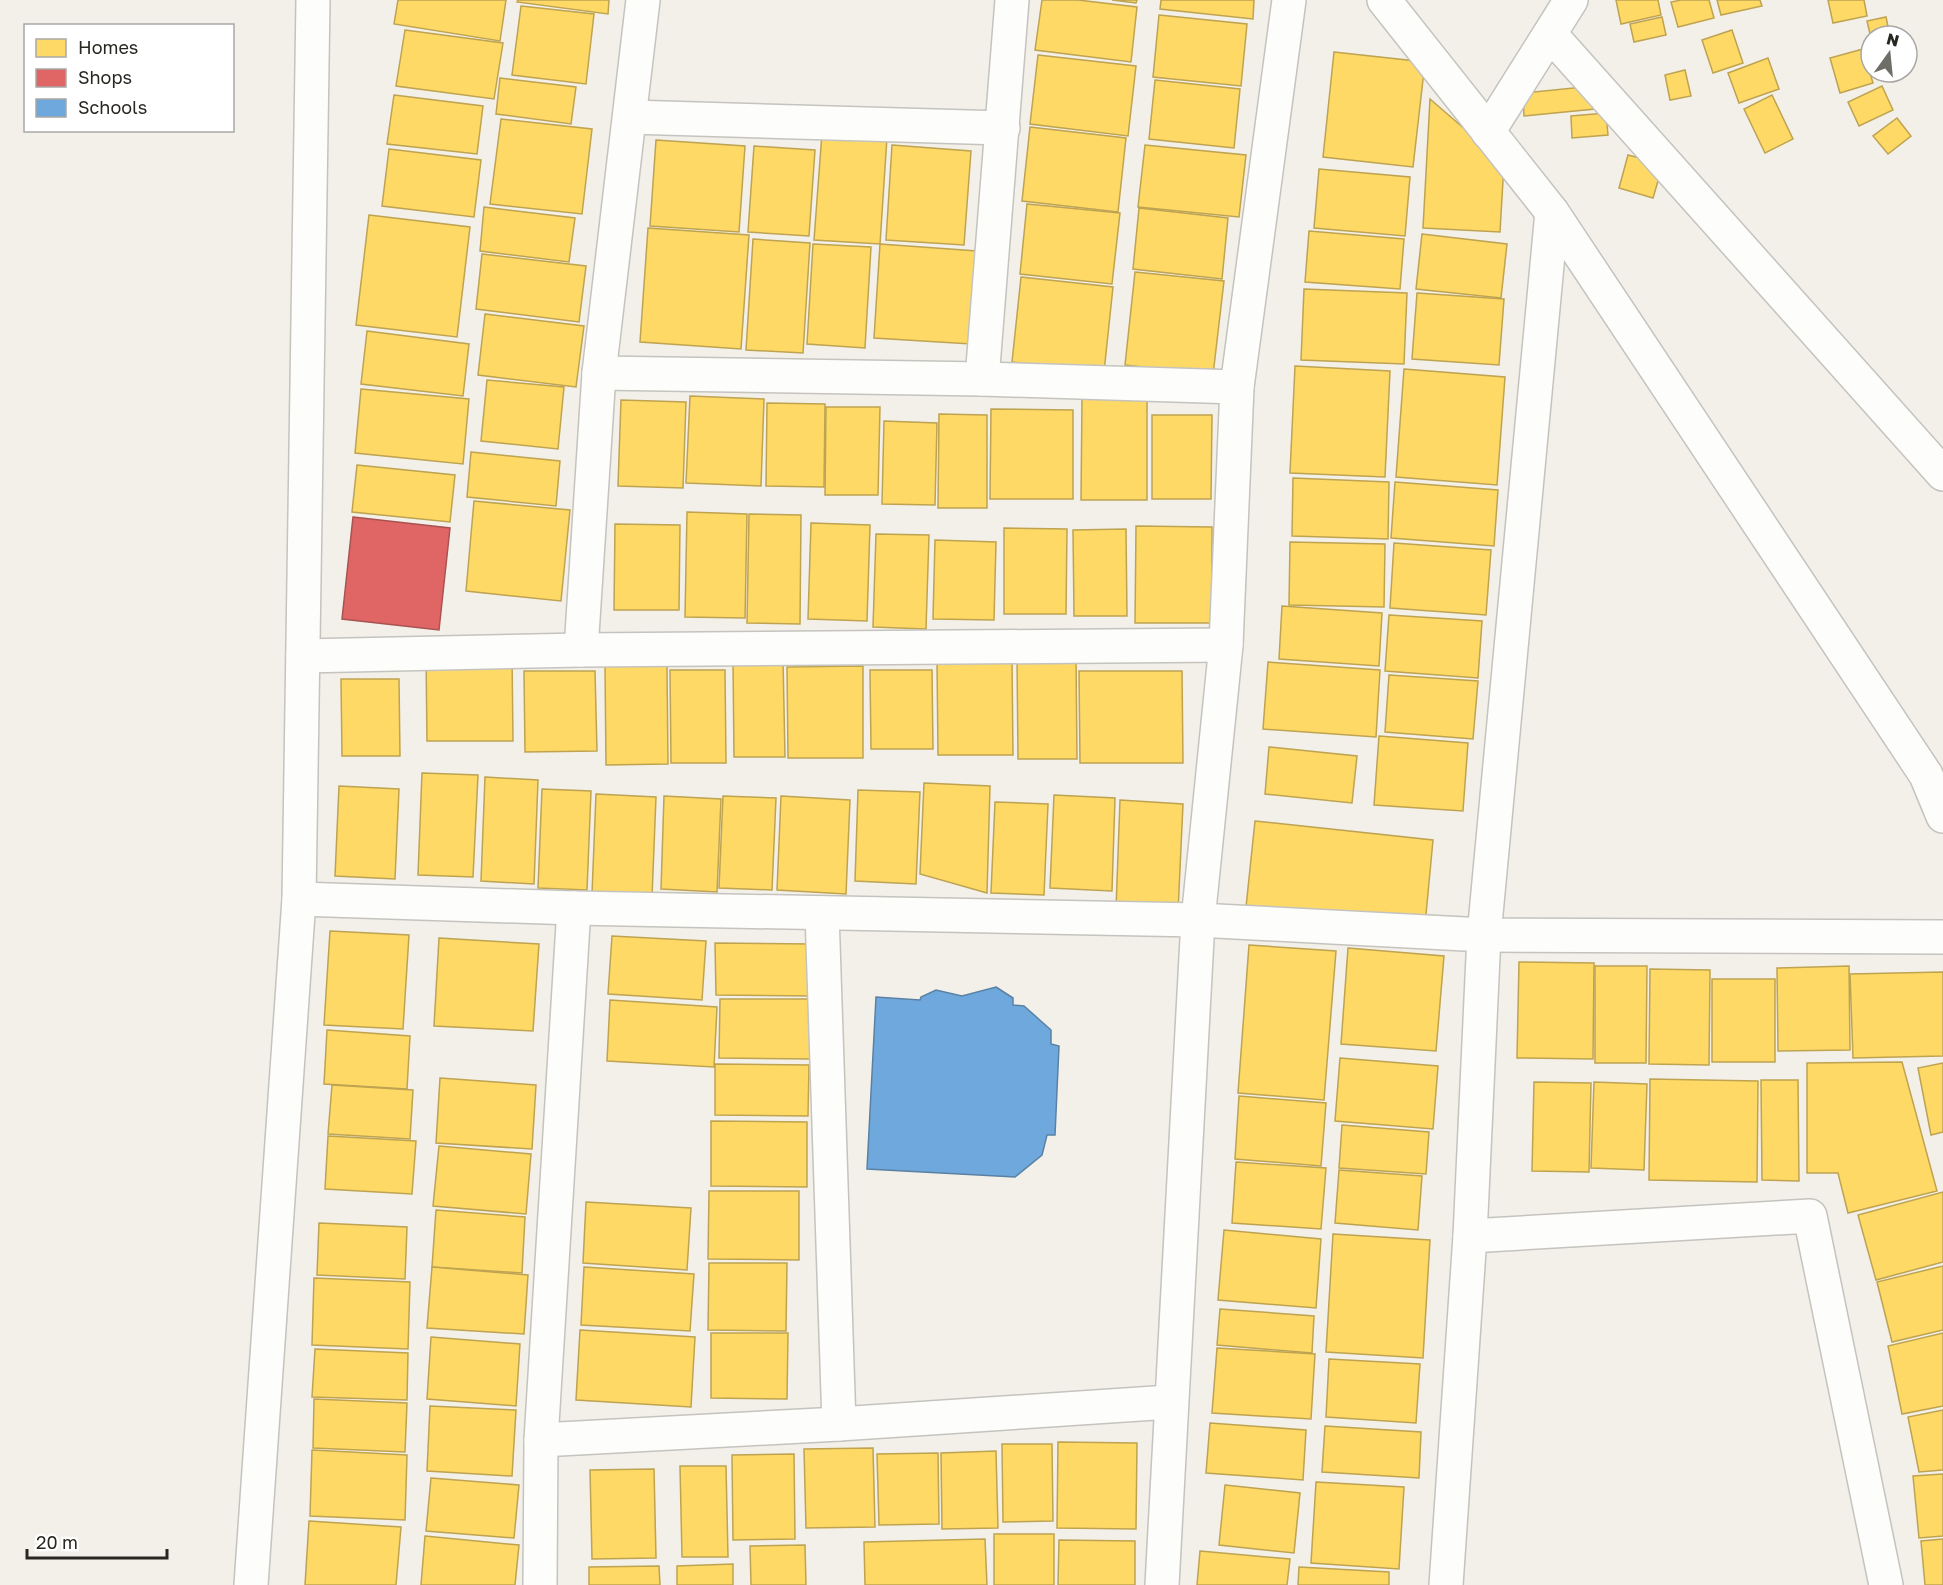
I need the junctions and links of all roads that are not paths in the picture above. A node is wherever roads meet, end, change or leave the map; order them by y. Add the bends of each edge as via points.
1 (313, 0) edge
2 (643, 0) edge
3 (1012, 0) edge
4 (1289, 0) edge
5 (1384, 0) edge
6 (1571, 0) edge
7 (1550, 34) junction
8 (630, 117) junction
9 (1003, 128) junction
10 (1488, 132) junction
11 (1552, 212) junction
12 (599, 373) junction
13 (982, 379) junction
14 (1237, 387) junction
15 (1943, 474) edge
16 (1226, 645) junction
17 (581, 650) junction
18 (303, 656) junction
19 (1943, 816) edge
20 (299, 899) junction
21 (574, 908) junction
22 (822, 913) junction
23 (1198, 920) junction
24 (1484, 935) junction
25 (1943, 937) edge
26 (1470, 1236) junction
27 (1170, 1402) junction
28 (839, 1424) junction
29 (541, 1440) junction
30 (251, 1585) edge
31 (540, 1585) edge
32 (1162, 1585) edge
33 (1446, 1585) edge
34 (1886, 1585) edge

1 - 18 street
2 - 8 street
3 - 9 street
4 - 14 street
5 - 10 street
6 - 7 street
7 - 10 street
7 - 15 street
8 - 9 street
8 - 12 street
9 - 13 street
10 - 11 street
11 - 19 street via 1926,775
11 - 24 street
12 - 13 street
12 - 17 street
13 - 14 street
14 - 16 street
16 - 17 street
16 - 23 street
17 - 18 street
18 - 20 street
20 - 21 street
20 - 30 street
21 - 22 street
21 - 29 street
22 - 23 street
22 - 28 street
23 - 24 street
23 - 27 street
24 - 25 street
24 - 26 street
26 - 33 street
26 - 34 street via 1810,1216
27 - 28 street
27 - 32 street
28 - 29 street
29 - 31 street

